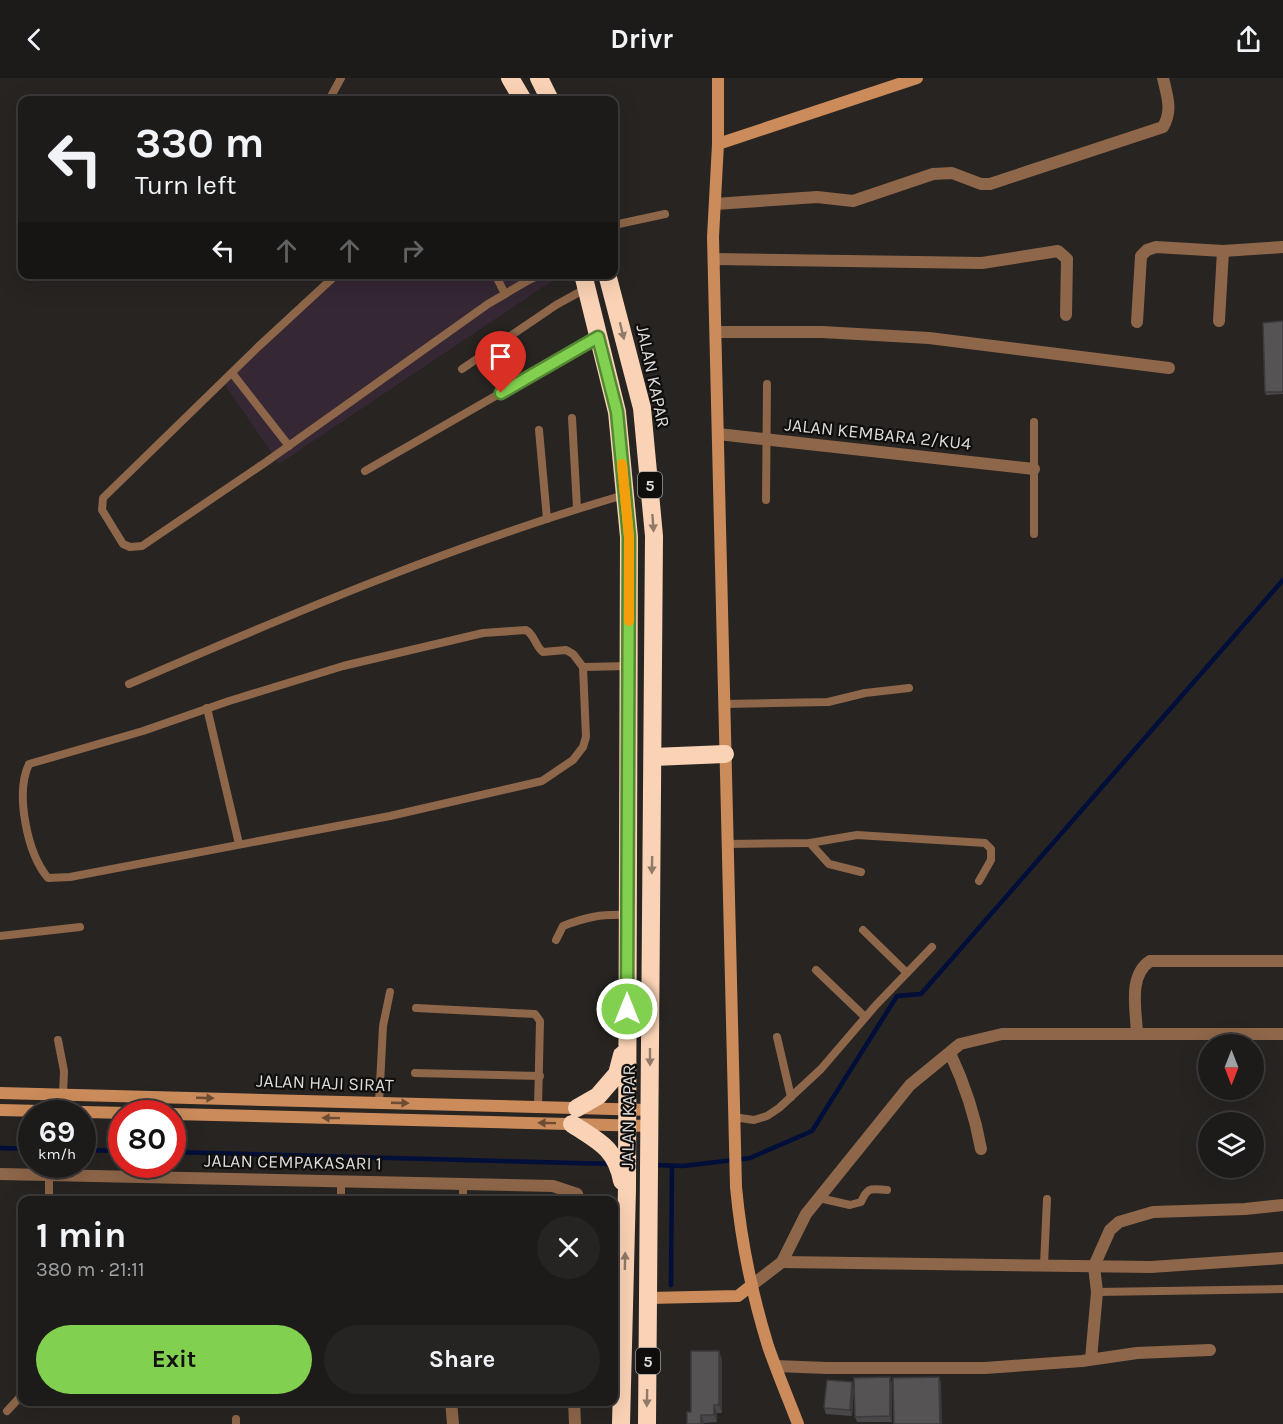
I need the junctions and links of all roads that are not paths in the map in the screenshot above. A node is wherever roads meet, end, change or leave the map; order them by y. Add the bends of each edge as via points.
1 (342, 78) edge
2 (510, 78) edge
3 (539, 78) edge
4 (718, 78) edge
5 (917, 78) edge
6 (1163, 78) edge
7 (331, 96) edge
8 (521, 96) edge
9 (548, 96) edge
10 (718, 144) junction
11 (715, 204) junction
12 (665, 214) dead end
13 (618, 224) edge
14 (1283, 247) edge
15 (1223, 251) junction
16 (714, 259) junction
17 (332, 279) edge
18 (498, 279) edge
19 (532, 279) edge
20 (609, 279) edge
21 (585, 281) edge
22 (505, 294) junction
23 (1066, 315) dead end
24 (1219, 321) dead end
25 (1137, 322) dead end
26 (716, 332) junction
27 (598, 337) junction
28 (1169, 368) dead end
29 (462, 369) dead end
30 (232, 373) junction
31 (767, 384) dead end
32 (572, 418) dead end
33 (1034, 422) dead end
34 (539, 430) dead end
35 (718, 434) junction
36 (766, 439) junction
37 (290, 446) junction
38 (1034, 469) junction
39 (365, 471) dead end
40 (624, 495) junction
41 (766, 500) dead end
42 (577, 508) junction
43 (548, 519) junction
44 (1034, 534) dead end
45 (629, 666) junction
46 (582, 667) junction
47 (129, 684) dead end
48 (909, 688) dead end
49 (724, 705) junction
50 (207, 708) junction
51 (725, 754) junction
52 (653, 757) junction
53 (810, 843) junction
54 (239, 844) junction
55 (727, 844) junction
56 (861, 872) dead end
57 (979, 881) dead end
58 (627, 915) junction
59 (651, 915) junction
60 (80, 927) dead end
61 (863, 930) dead end
62 (0, 936) edge
63 (556, 940) dead end
64 (932, 947) dead end
65 (1283, 961) edge
66 (816, 970) dead end
67 (906, 973) junction
68 (390, 992) dead end
69 (416, 1008) dead end
70 (865, 1017) junction
71 (1137, 1032) junction
72 (627, 1033) junction
73 (1283, 1034) edge
74 (777, 1037) dead end
75 (58, 1040) dead end
76 (950, 1053) junction
77 (415, 1073) dead end
78 (540, 1076) junction
79 (0, 1092) edge
80 (63, 1094) junction
81 (791, 1097) junction
82 (379, 1103) junction
83 (538, 1107) junction
84 (0, 1110) edge
85 (108, 1113) edge
86 (186, 1114) edge
87 (575, 1116) junction
88 (627, 1117) junction
89 (733, 1117) junction
90 (650, 1118) junction
91 (618, 1148) junction
92 (981, 1149) dead end
93 (0, 1174) edge
94 (18, 1174) edge
95 (96, 1176) edge
96 (49, 1178) edge
97 (341, 1181) junction
98 (463, 1184) junction
99 (887, 1190) dead end
100 (626, 1194) junction
101 (49, 1196) edge
102 (341, 1196) edge
103 (463, 1196) edge
104 (578, 1196) edge
105 (819, 1198) junction
106 (1047, 1199) dead end
107 (1283, 1205) edge
108 (1283, 1258) edge
109 (782, 1262) junction
110 (1044, 1265) junction
111 (1094, 1266) junction
112 (619, 1284) edge
113 (752, 1285) junction
114 (1283, 1289) edge
115 (1097, 1292) junction
116 (649, 1298) junction
117 (1210, 1350) dead end
118 (1091, 1359) junction
119 (776, 1366) junction
120 (18, 1399) edge
121 (451, 1406) edge
122 (574, 1406) edge
123 (7, 1411) dead end
124 (453, 1424) edge
125 (575, 1424) edge
126 (621, 1424) edge
127 (647, 1424) edge
128 (798, 1424) edge

1 - 7 lane
2 - 8 highway
3 - 9 highway
4 - 10 street
5 - 10 street
6 - 11 street via 1170,107 1163,127 990,184 952,173 933,174 853,201 817,197
10 - 11 street
11 - 16 street
12 - 13 lane
14 - 15 street
15 - 24 street
15 - 25 street via 1156,247 1147,250 1141,256
16 - 23 street via 982,263 1058,251 1066,259
16 - 26 street
17 - 30 lane
18 - 22 lane
19 - 22 lane
20 -> 52 highway, JALAN KAPAR / 5 via 642,408 651,491
21 - 27 highway, JALAN KAPAR / 5
21 - 29 lane
22 - 37 lane
26 - 28 street via 929,338
26 - 35 street
27 - 39 lane
27 - 40 highway, JALAN KAPAR / 5 via 617,412
30 - 37 lane
30 - 37 lane via 103,498 102,510 123,544 142,546
31 - 36 lane
32 - 42 lane
33 - 38 lane
34 - 43 lane
35 - 36 street, JALAN KEMBARA 2/KU4
35 - 49 street
36 - 38 street, JALAN KEMBARA 2/KU4
36 - 41 lane
38 - 44 lane
40 - 42 lane
40 - 45 highway, JALAN KAPAR / 5 via 629,537
42 - 43 lane
43 - 47 lane via 436,558
45 - 46 lane
45 - 58 highway, JALAN KAPAR / 5
46 - 50 lane via 566,650 543,652 526,630 483,633 343,666
46 - 54 lane via 586,737 573,760 542,781 390,816
48 - 49 lane via 828,702
49 - 51 street
50 - 54 lane
50 - 54 lane via 29,764 23,776 23,803 32,849 48,878
51 - 52 highway
51 - 55 street
52 -> 59 highway, JALAN KAPAR / 5
53 - 55 lane
53 - 56 lane via 829,864
53 - 57 lane via 857,835 985,843 991,849 991,860
55 - 89 street
58 - 59 highway
58 - 63 lane via 602,914 568,923
58 - 72 highway, JALAN KAPAR / 5
59 -> 90 highway, JALAN KAPAR / 5
60 - 62 lane
61 - 67 lane
64 - 67 lane
65 - 71 street via 1150,961 1137,977
66 - 70 lane
67 - 70 lane
68 - 82 lane via 383,1026
69 - 78 lane via 536,1014 540,1022
70 - 81 lane via 821,1070
71 - 73 street
71 - 76 street via 1002,1034 960,1044
72 - 87 highway via 617,1074
72 - 88 highway, JALAN KAPAR / 5
74 - 81 lane
75 - 80 lane via 64,1071
76 - 92 street via 976,1119
76 - 105 street via 910,1085
77 - 78 lane
78 - 83 lane
79 - 80 street, JALAN HAJI SIRAT
80 -> 82 street, JALAN HAJI SIRAT
81 - 89 lane via 767,1116 754,1120
82 -> 83 street, JALAN HAJI SIRAT
83 - 87 street, JALAN HAJI SIRAT
84 - 85 street
87 -> 86 street, JALAN HAJI SIRAT
87 - 88 street, JALAN HAJI SIRAT
87 - 91 highway
88 - 90 street, JALAN HAJI SIRAT
88 - 91 highway, JALAN KAPAR / 5
89 - 113 street via 740,1230
90 - 116 highway, JALAN KAPAR / 5
91 - 100 highway, JALAN KAPAR / 5
91 - 100 highway
93 - 94 street, JALAN CEMPAKASARI 1
95 - 97 street, JALAN CEMPAKASARI 1
96 - 101 lane
97 - 98 street, JALAN CEMPAKASARI 1
97 - 102 lane
98 - 103 lane
98 - 104 street, JALAN CEMPAKASARI 1 via 553,1186
99 - 105 lane via 870,1189 861,1202 850,1204
112 -> 100 highway, JALAN KAPAR / 5
105 - 109 street via 806,1214
106 - 110 lane
107 - 111 street via 1134,1216 1110,1230
108 - 111 street via 1151,1267
109 - 110 street
109 - 113 street
110 - 111 street
111 - 115 street
112 - 126 highway, JALAN KAPAR / 5
113 - 116 street via 738,1296
113 - 119 street
114 - 115 lane
115 - 118 street
116 -> 127 highway, JALAN KAPAR / 5
117 - 118 street
118 - 119 street via 985,1368
119 - 128 street
120 - 123 lane
121 - 124 street
122 - 125 street

